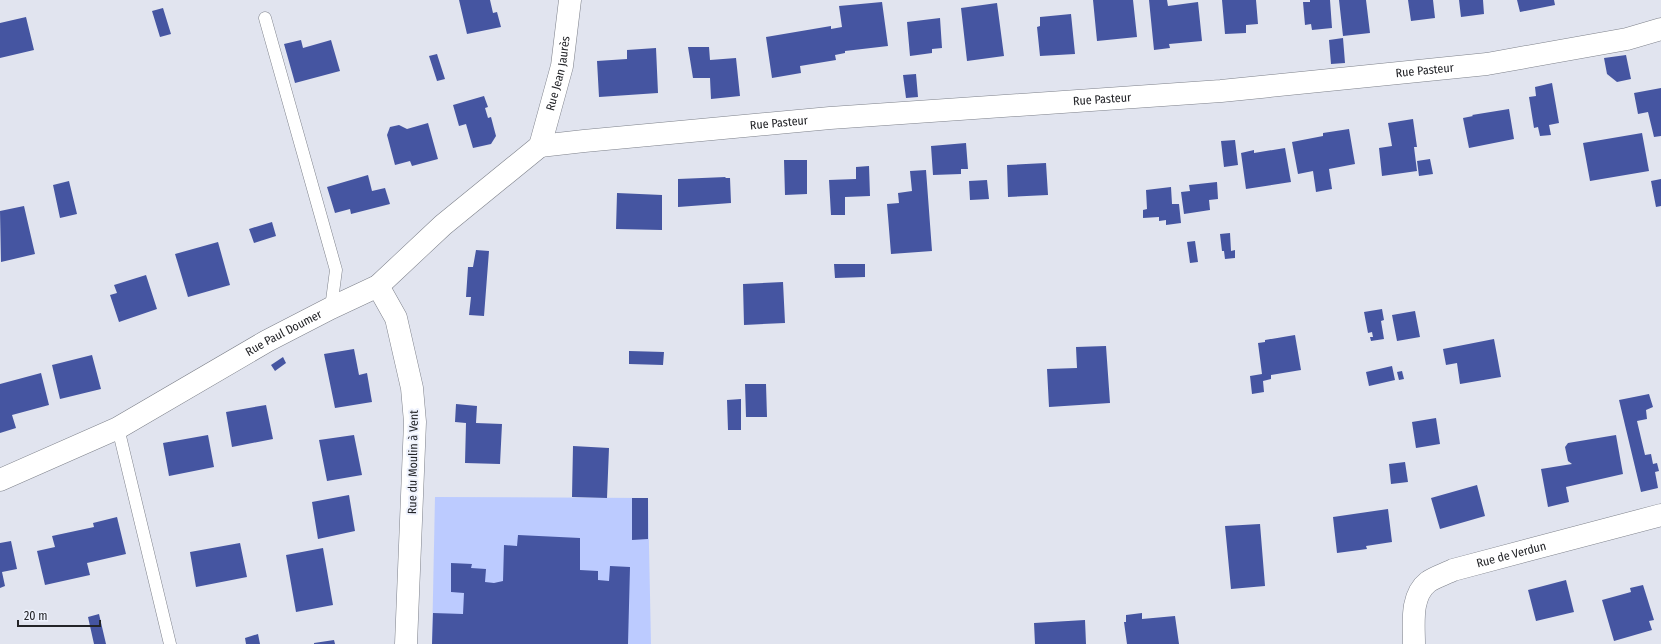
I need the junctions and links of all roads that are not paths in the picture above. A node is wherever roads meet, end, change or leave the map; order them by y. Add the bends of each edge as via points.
1 (570, 0) edge
2 (265, 18) dead end
3 (1661, 29) edge
4 (540, 146) junction
5 (378, 286) junction
6 (331, 308) junction
7 (118, 428) junction
8 (0, 480) edge
9 (1661, 515) edge
10 (170, 644) edge
11 (406, 644) edge
12 (1414, 644) edge

1 - 4 street, Rue Jean Jaurès via 562,66
2 - 6 lane via 336,270
3 - 4 street, Rue Pasteur via 1627,39 1487,64 1221,91 830,118
4 - 5 street, Rue Paul Doumer via 443,225
5 - 6 street, Rue Paul Doumer
5 - 11 street, Rue du Moulin à Vent via 396,318 412,388 415,422
6 - 7 street, Rue Paul Doumer via 267,341
7 - 8 street, Rue Paul Doumer
7 - 10 lane
9 - 12 street, Rue de Verdun via 1453,570 1428,582 1416,598

